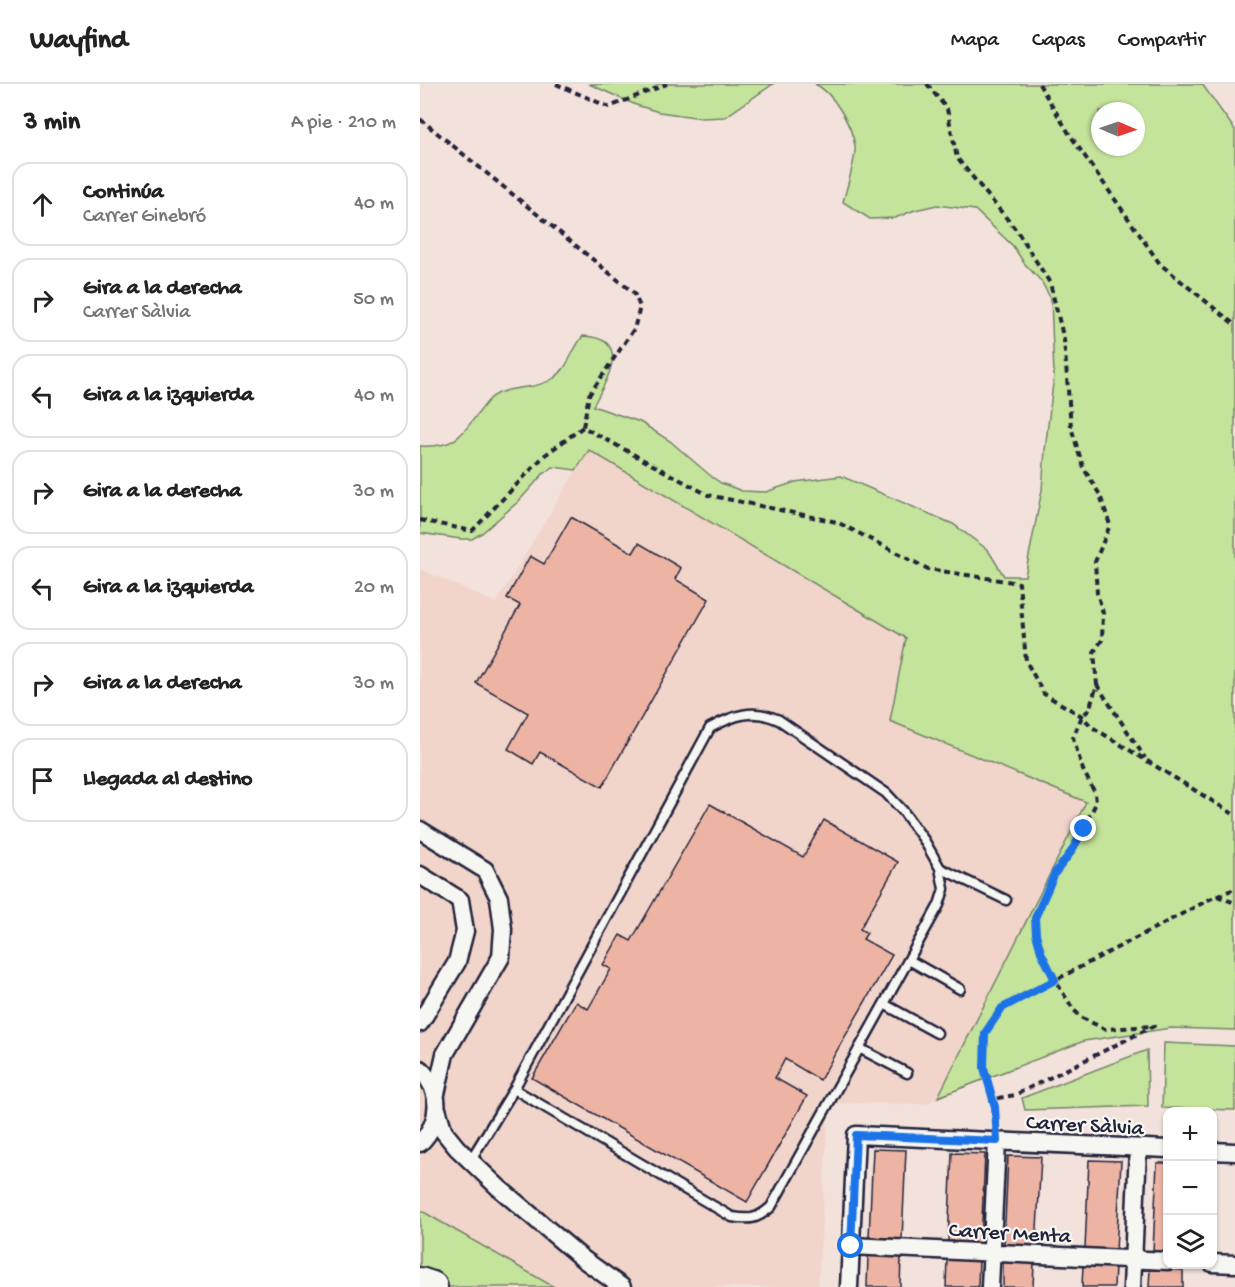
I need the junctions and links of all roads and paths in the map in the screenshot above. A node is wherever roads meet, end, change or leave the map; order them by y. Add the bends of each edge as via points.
1 (556, 84) edge
2 (667, 84) edge
3 (927, 84) edge
4 (1040, 84) edge
5 (420, 119) edge
6 (1235, 325) edge
7 (583, 427) junction
8 (420, 520) edge
9 (1097, 685) junction
10 (1082, 716) junction
11 (1147, 761) junction
12 (1235, 815) edge
13 (420, 830) edge
14 (940, 868) junction
15 (420, 875) edge
16 (1235, 889) edge
17 (1216, 896) junction
18 (1006, 900) dead end
19 (1235, 903) edge
20 (909, 960) junction
21 (1055, 980) junction
22 (960, 989) dead end
23 (884, 1004) junction
24 (420, 1023) edge
25 (937, 1033) dead end
26 (859, 1048) junction
27 (420, 1069) edge
28 (907, 1073) dead end
29 (514, 1089) junction
30 (993, 1099) junction
31 (436, 1101) junction
32 (997, 1141) junction
33 (421, 1143) edge
34 (457, 1148) junction
35 (1138, 1148) junction
36 (1163, 1149) edge
37 (1217, 1151) edge
38 (1235, 1152) edge
39 (470, 1161) junction
40 (851, 1246) junction
41 (992, 1252) junction
42 (1133, 1259) junction
43 (1163, 1261) edge
44 (1217, 1263) edge
45 (1235, 1264) edge
46 (420, 1282) edge
47 (432, 1287) edge
48 (622, 1287) edge
49 (849, 1287) edge
50 (990, 1287) edge
51 (1132, 1287) edge

1 - 2 path via 609,107
3 - 9 path via 948,109 957,158 1017,231 1050,283 1064,340 1071,427 1083,467 1100,495 1110,525 1095,562 1103,613 1102,640 1094,652
4 - 6 path via 1070,135 1160,264
5 - 7 path via 634,293 640,307 634,329 589,395
7 - 8 path via 545,455 472,531
7 - 10 path via 708,495 837,522 928,569 1019,583 1026,662 1044,694
9 - 10 path via 1089,710
9 - 11 path
10 - 11 path via 1092,727
10 - 21 path via 1073,738 1096,803 1071,852 1055,873 1035,918 1041,952
11 - 12 path
13 - 31 street via 485,870 499,898 503,929 501,957 445,1054
14 - 18 lane
14 - 20 lane via 944,890 939,905
14 - 29 lane via 914,825 886,793 766,714 724,720 710,728
15 - 24 street via 460,900 465,931 457,962
16 - 17 path
17 - 19 path
17 - 21 path
20 - 22 lane
20 - 23 lane
21 - 30 path via 1002,1008 985,1033 984,1068
21 - 30 path via 1082,1018 1105,1029 1154,1026 1015,1095
23 - 25 lane
23 - 26 lane
26 - 28 lane
26 - 29 lane via 771,1207 760,1217 747,1219 732,1217
27 - 31 street via 433,1085
29 - 39 lane
30 - 32 path
31 - 33 street via 431,1131
31 - 34 street via 444,1132
32 - 35 street, Carrer Sàlvia
32 - 40 street, Carrer Sàlvia via 856,1135
32 - 41 street
33 - 34 street
34 - 39 street
35 - 36 street, Carrer Sàlvia
35 - 42 street
37 - 38 street
39 - 48 street via 583,1259
40 - 41 street, Carrer Menta
40 - 49 street
41 - 42 street, Carrer Menta
41 - 50 street
42 - 43 street, Carrer Menta
42 - 51 street
44 - 45 street
46 - 47 highway

